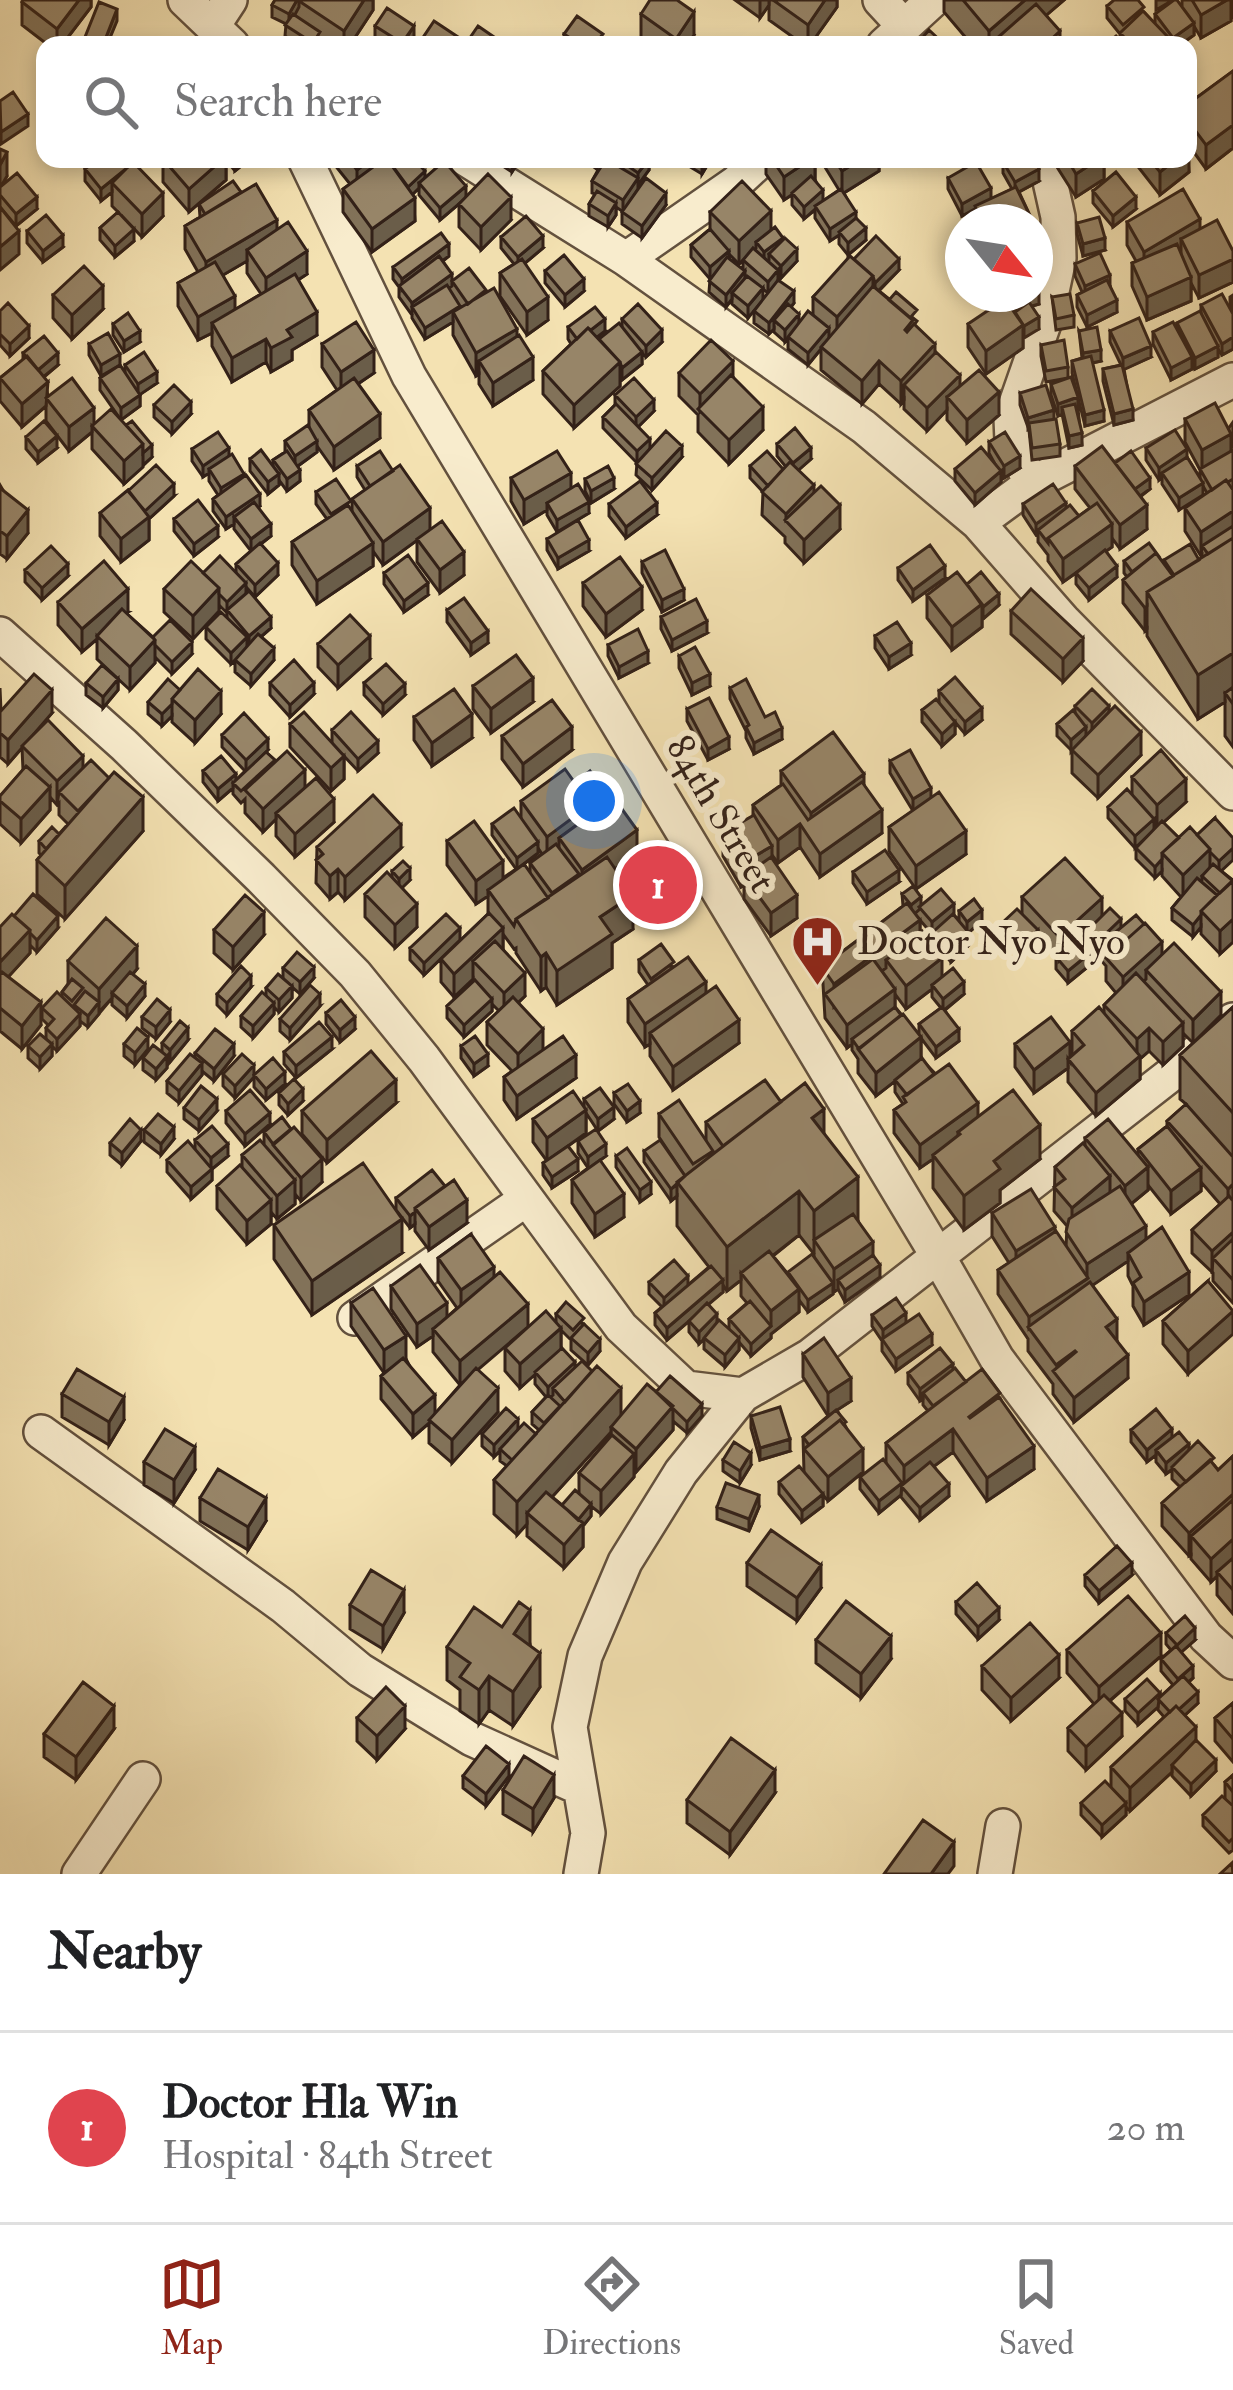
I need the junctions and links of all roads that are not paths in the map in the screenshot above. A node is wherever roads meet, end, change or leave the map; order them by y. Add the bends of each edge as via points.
1 (185, 0) edge
2 (880, 0) edge
3 (933, 0) edge
4 (225, 24) edge
5 (894, 36) edge
6 (309, 168) edge
7 (480, 168) edge
8 (751, 168) edge
9 (1048, 168) edge
10 (626, 259) junction
11 (1233, 380) edge
12 (1030, 484) junction
13 (978, 523) junction
14 (0, 634) edge
15 (1233, 793) edge
16 (1233, 1020) edge
17 (525, 1200) junction
18 (939, 1258) junction
19 (355, 1318) edge
20 (743, 1395) junction
21 (41, 1432) dead end
22 (1233, 1662) edge
23 (143, 1779) dead end
24 (580, 1788) junction
25 (1003, 1826) dead end
26 (79, 1874) edge
27 (581, 1874) edge
28 (995, 1874) edge

1 - 4 street
2 - 5 street
3 - 5 street
6 - 18 street, 84th Street via 409,376
7 - 10 street
8 - 10 street
9 - 12 street via 1059,258 1011,418
10 - 13 street via 864,427
11 - 12 street
12 - 13 street
13 - 15 street
14 - 17 street via 355,974
16 - 18 street
17 - 19 street
17 - 20 street via 621,1327 686,1388
18 - 20 street via 810,1356
18 - 22 street, 84th Street via 997,1359
20 - 24 street via 681,1472 625,1562 585,1656 570,1727
21 - 24 street via 360,1670 472,1738
23 - 26 street
24 - 27 street via 588,1833
25 - 28 street

